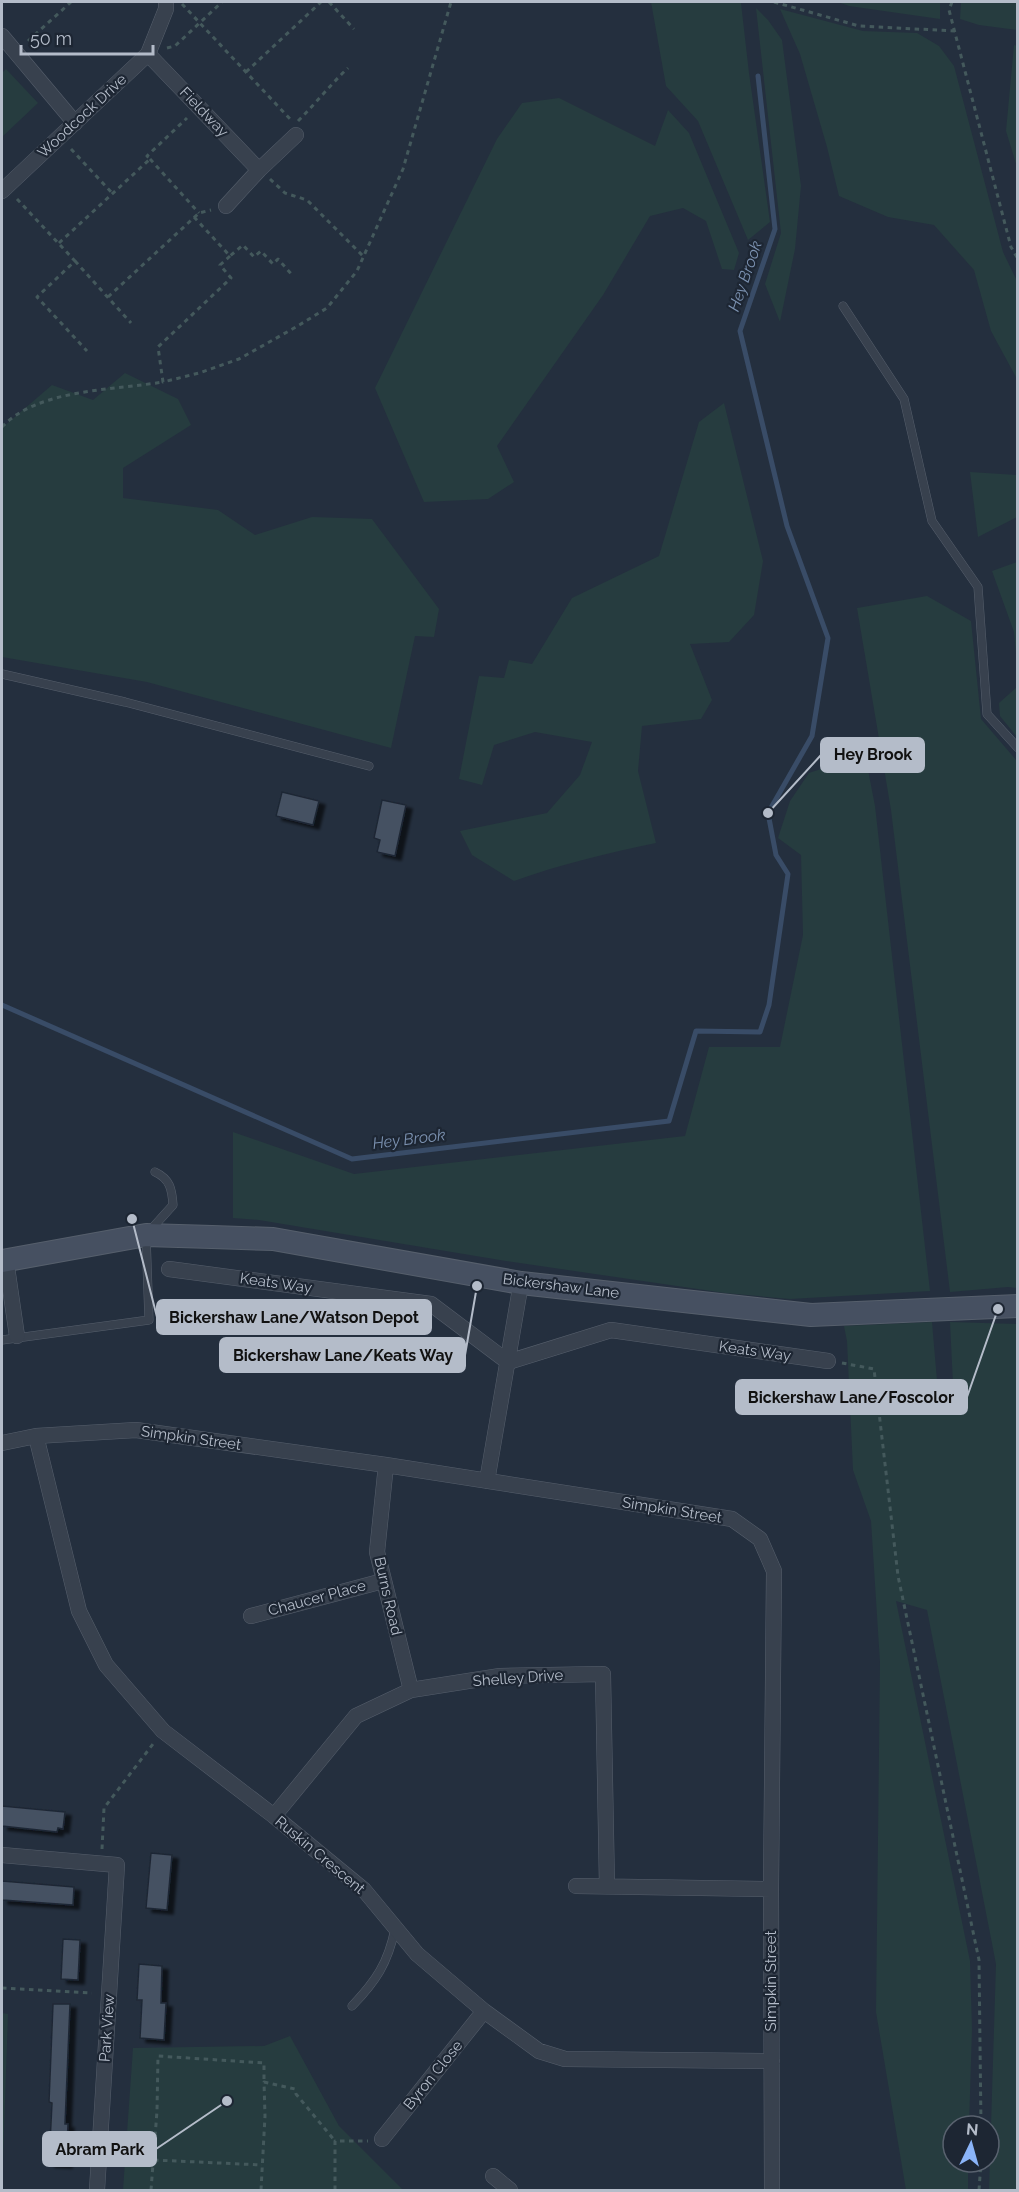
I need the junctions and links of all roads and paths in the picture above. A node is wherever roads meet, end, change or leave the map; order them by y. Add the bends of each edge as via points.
1 (71, 2) edge
2 (166, 2) edge
3 (178, 2) edge
4 (222, 2) edge
5 (321, 2) edge
6 (329, 2) edge
7 (452, 2) edge
8 (774, 2) edge
9 (952, 2) edge
10 (200, 22) junction
11 (354, 29) dead end
12 (955, 31) junction
13 (2, 36) edge
14 (16, 53) junction
15 (148, 54) junction
16 (348, 68) dead end
17 (246, 72) junction
18 (199, 107) junction
19 (75, 123) junction
20 (296, 135) dead end
21 (60, 136) junction
22 (150, 159) junction
23 (260, 170) junction
24 (4, 189) edge
25 (113, 194) junction
26 (226, 206) joint
27 (199, 213) junction
28 (194, 218) junction
29 (59, 243) junction
30 (230, 256) junction
31 (364, 257) junction
32 (1017, 259) edge
33 (75, 261) junction
34 (293, 276) dead end
35 (108, 297) junction
36 (843, 306) dead end
37 (131, 322) dead end
38 (87, 351) dead end
39 (163, 382) junction
40 (2, 428) edge
41 (2, 674) edge
42 (1017, 748) edge
43 (369, 766) dead end
44 (155, 1172) dead end
45 (146, 1235) junction
46 (4, 1260) edge
47 (169, 1269) dead end
48 (521, 1283) junction
49 (1017, 1306) edge
50 (9, 1338) edge
51 (828, 1361) joint
52 (508, 1362) junction
53 (36, 1436) junction
54 (2, 1443) edge
55 (386, 1465) junction
56 (487, 1481) junction
57 (383, 1581) junction
58 (251, 1616) dead end
59 (411, 1690) junction
60 (163, 1731) junction
61 (274, 1816) junction
62 (2, 1855) edge
63 (101, 1863) junction
64 (576, 1886) dead end
65 (607, 1886) junction
66 (771, 1889) junction
67 (395, 1929) junction
68 (2, 1988) edge
69 (109, 1994) junction
70 (352, 2006) dead end
71 (484, 2011) junction
72 (772, 2061) junction
73 (264, 2082) junction
74 (981, 2114) edge
75 (382, 2139) joint
76 (335, 2141) junction
77 (154, 2160) junction
78 (262, 2166) junction
79 (980, 2174) edge
80 (493, 2176) dead end
81 (97, 2190) edge
82 (151, 2190) edge
83 (261, 2190) edge
84 (335, 2190) edge
85 (510, 2190) edge
86 (772, 2190) edge
87 (979, 2190) edge

1 - 14 path
2 - 15 street, Woodcock Drive
3 - 10 path
4 - 10 path
5 - 17 path
6 - 11 path
7 - 31 path via 403,169
8 - 12 path via 859,26
9 - 12 path via 949,10
10 - 15 path via 175,45
10 - 17 path
12 - 32 path
13 - 14 street
14 - 19 street
15 - 18 street, Fieldway
15 - 19 street, Woodcock Drive
16 - 17 path via 295,124
18 - 22 path via 147,156
18 - 23 street, Fieldway
19 - 21 street, Woodcock Drive
20 - 23 street
21 - 24 street, Woodcock Drive
21 - 25 path
22 - 25 path
22 - 27 path
23 - 26 street
23 - 31 path via 285,193 307,200
24 - 29 path
25 - 29 path
26 - 27 path
27 - 28 path
28 - 30 path
28 - 35 path
29 - 33 path
30 - 34 path via 243,245 254,257 261,251 273,264 278,259
30 - 39 path via 220,265 231,278 158,347
31 - 39 path via 327,308 239,358
33 - 35 path
33 - 38 path via 38,297
35 - 37 path
36 - 42 lane via 904,399 932,521 978,587 987,714
39 - 40 path via 93,391 33,405 11,417
41 - 43 lane
44 - 45 lane via 164,1176 172,1189 173,1205
45 - 46 main road, Bickershaw Lane
45 - 48 main road, Bickershaw Lane via 273,1239
45 - 50 lane via 149,1320
46 - 50 street
47 - 52 street, Keats Way via 431,1304
48 - 49 main road, Bickershaw Lane via 810,1315
48 - 52 street
51 - 52 street, Keats Way via 611,1330
51 - 74 path via 874,1369 898,1576 979,1960
52 - 56 street
53 - 54 street, Simpkin Street
53 - 55 street, Simpkin Street via 136,1430
53 - 60 street, Ruskin Crescent via 79,1611 106,1665
55 - 56 street, Simpkin Street
55 - 57 street, Burns Road via 377,1552
56 - 66 street, Simpkin Street via 732,1519 760,1539 774,1571
57 - 58 street, Chaucer Place
57 - 59 street, Burns Road
59 - 61 street, Shelley Drive via 356,1716
59 - 65 street, Shelley Drive via 500,1676 603,1674
60 - 61 street, Ruskin Crescent
60 - 63 path via 104,1808
61 - 67 street, Ruskin Crescent via 364,1890
62 - 63 street
63 - 69 street, Park View via 117,1865
64 - 65 street
65 - 66 street
66 - 72 street, Simpkin Street
67 - 70 lane via 385,1965
67 - 71 street, Ruskin Crescent via 417,1954
68 - 69 path
69 - 81 street, Park View
71 - 72 street, Ruskin Crescent via 539,2051 565,2059
71 - 75 street, Byron Close
72 - 86 street, Simpkin Street
73 - 76 path via 295,2090
73 - 77 path via 264,2062 158,2056
73 - 78 path
75 - 76 path via 359,2143
76 - 84 path
77 - 78 path
77 - 82 path
78 - 83 path
79 - 87 path
80 - 85 street

